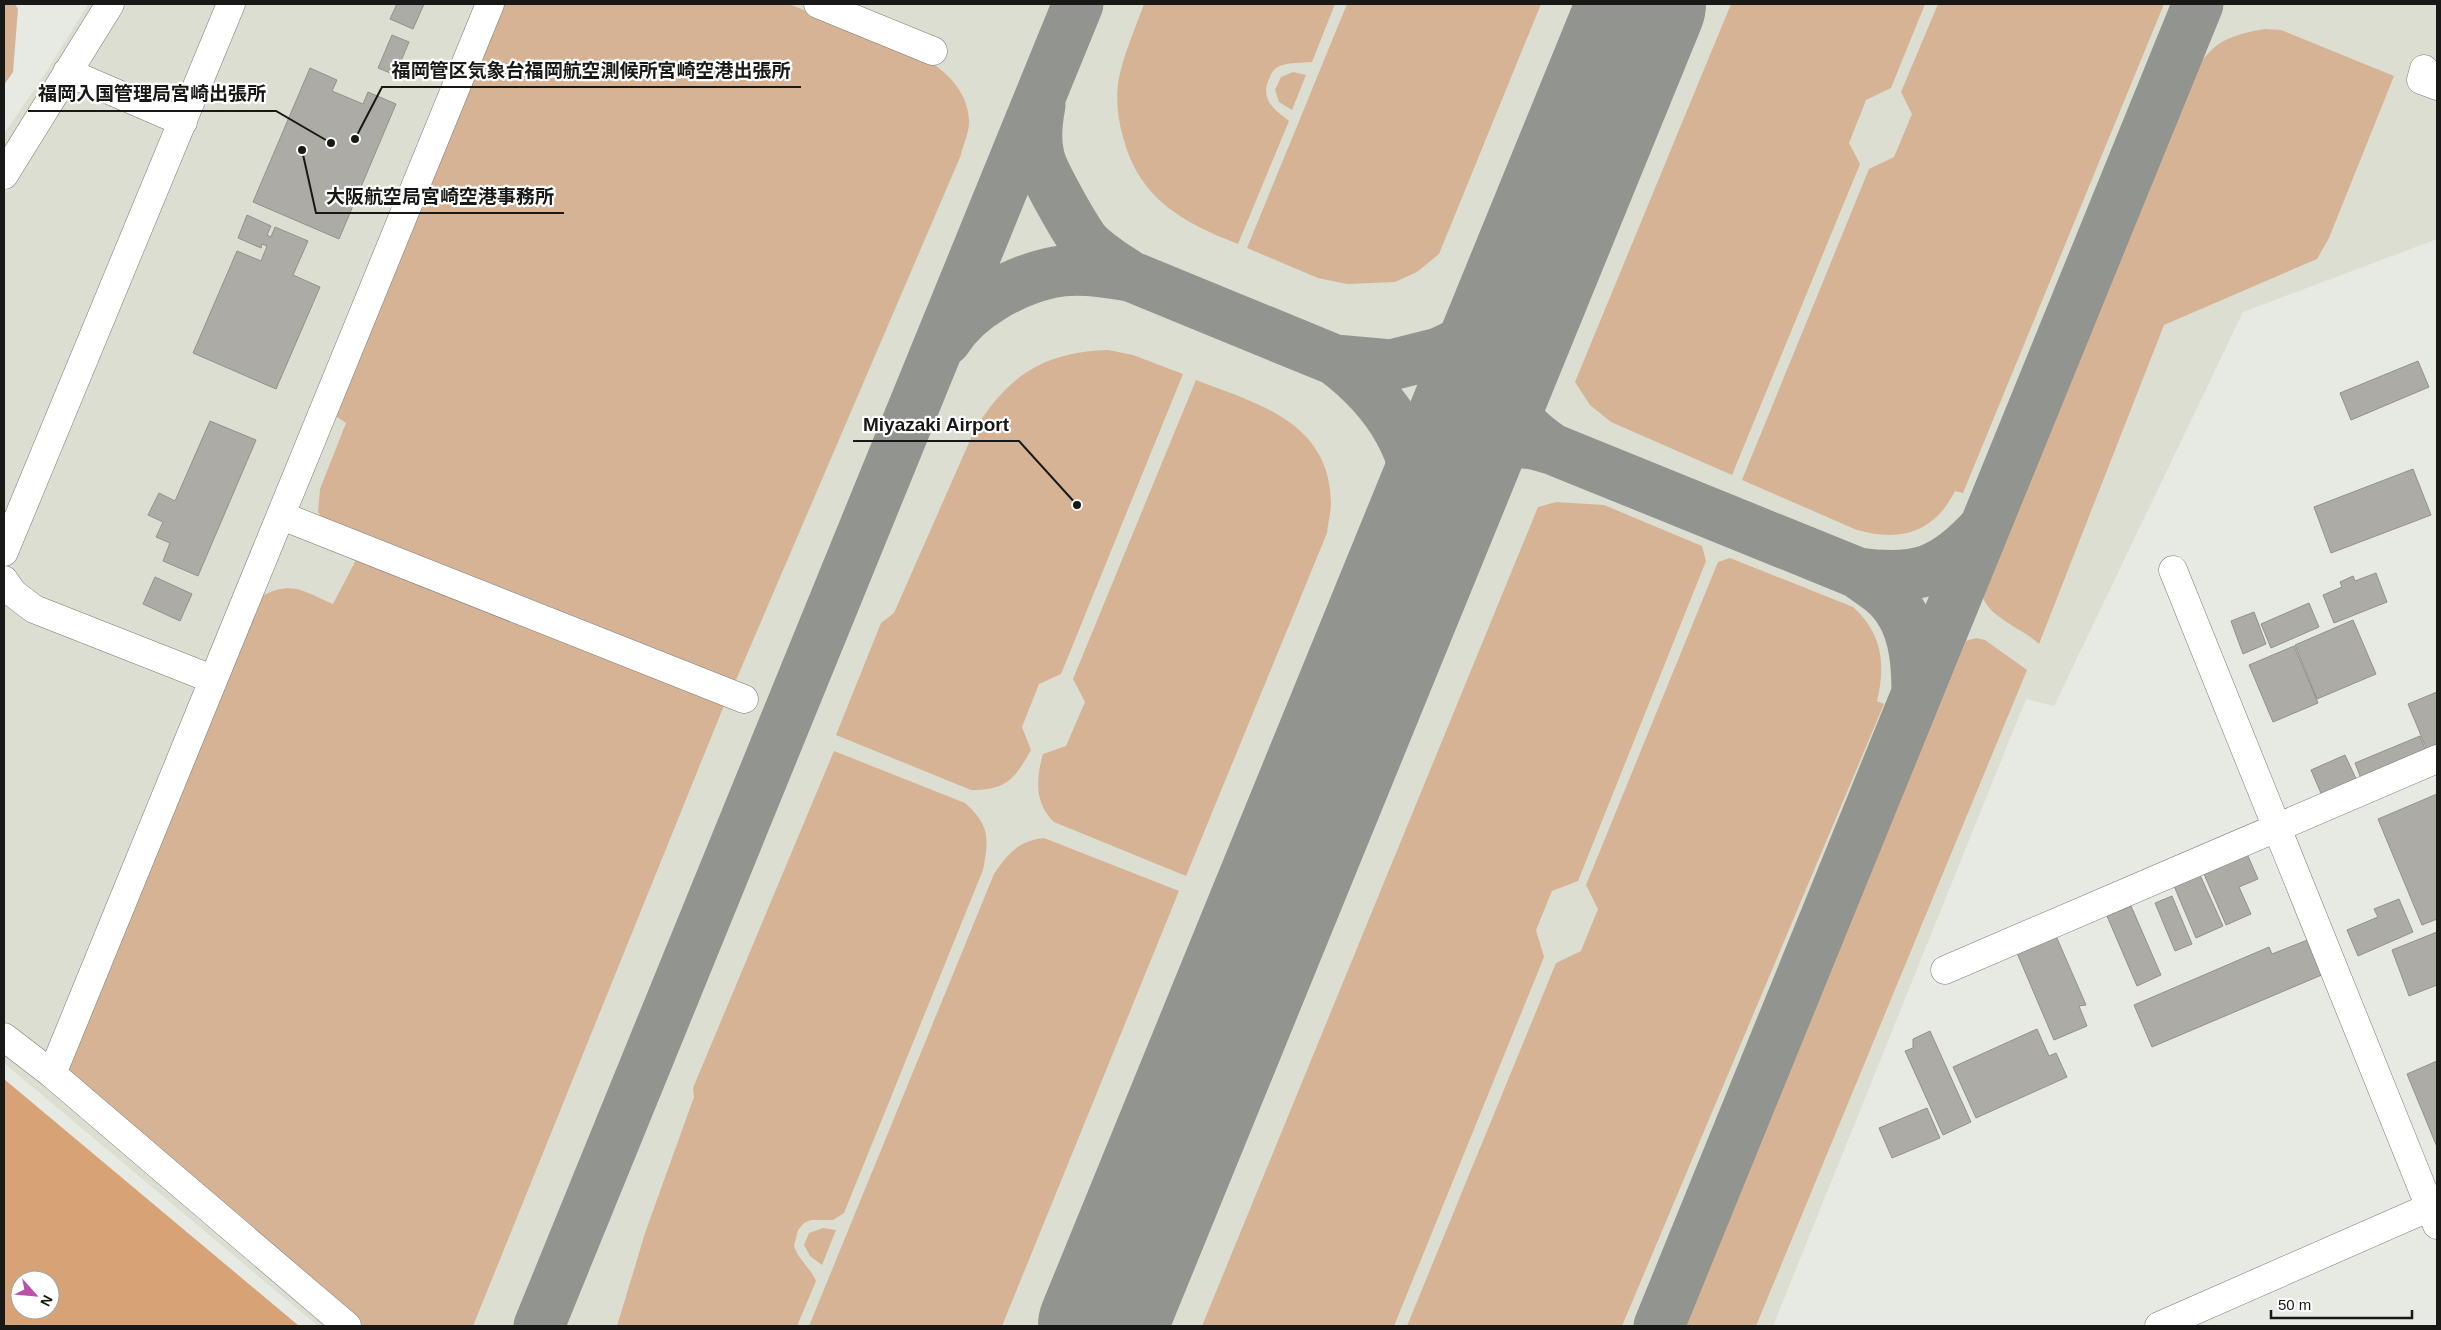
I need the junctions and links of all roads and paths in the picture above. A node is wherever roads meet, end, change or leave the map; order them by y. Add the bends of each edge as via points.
1 (110, 4) edge
2 (231, 4) edge
3 (490, 4) edge
4 (818, 4) edge
5 (933, 51) dead end
6 (67, 72) junction
7 (183, 122) junction
8 (4, 175) edge
9 (282, 516) junction
10 (4, 552) edge
11 (2173, 570) dead end
12 (4, 580) edge
13 (212, 680) junction
14 (744, 700) dead end
15 (2437, 759) edge
16 (2278, 827) junction
17 (1945, 970) dead end
18 (4, 1037) edge
19 (52, 1074) junction
20 (2435, 1212) edge
21 (347, 1326) edge
22 (2159, 1326) edge

1 - 6 street
2 - 7 street
3 - 9 street
4 - 5 street
6 - 7 street
6 - 8 street
7 - 10 street
9 - 13 street
9 - 14 street
11 - 16 street
12 - 13 street via 13,594 34,610
13 - 19 street
15 - 16 street
16 - 17 street
16 - 20 street
18 - 19 street
19 - 21 street
20 - 22 street

